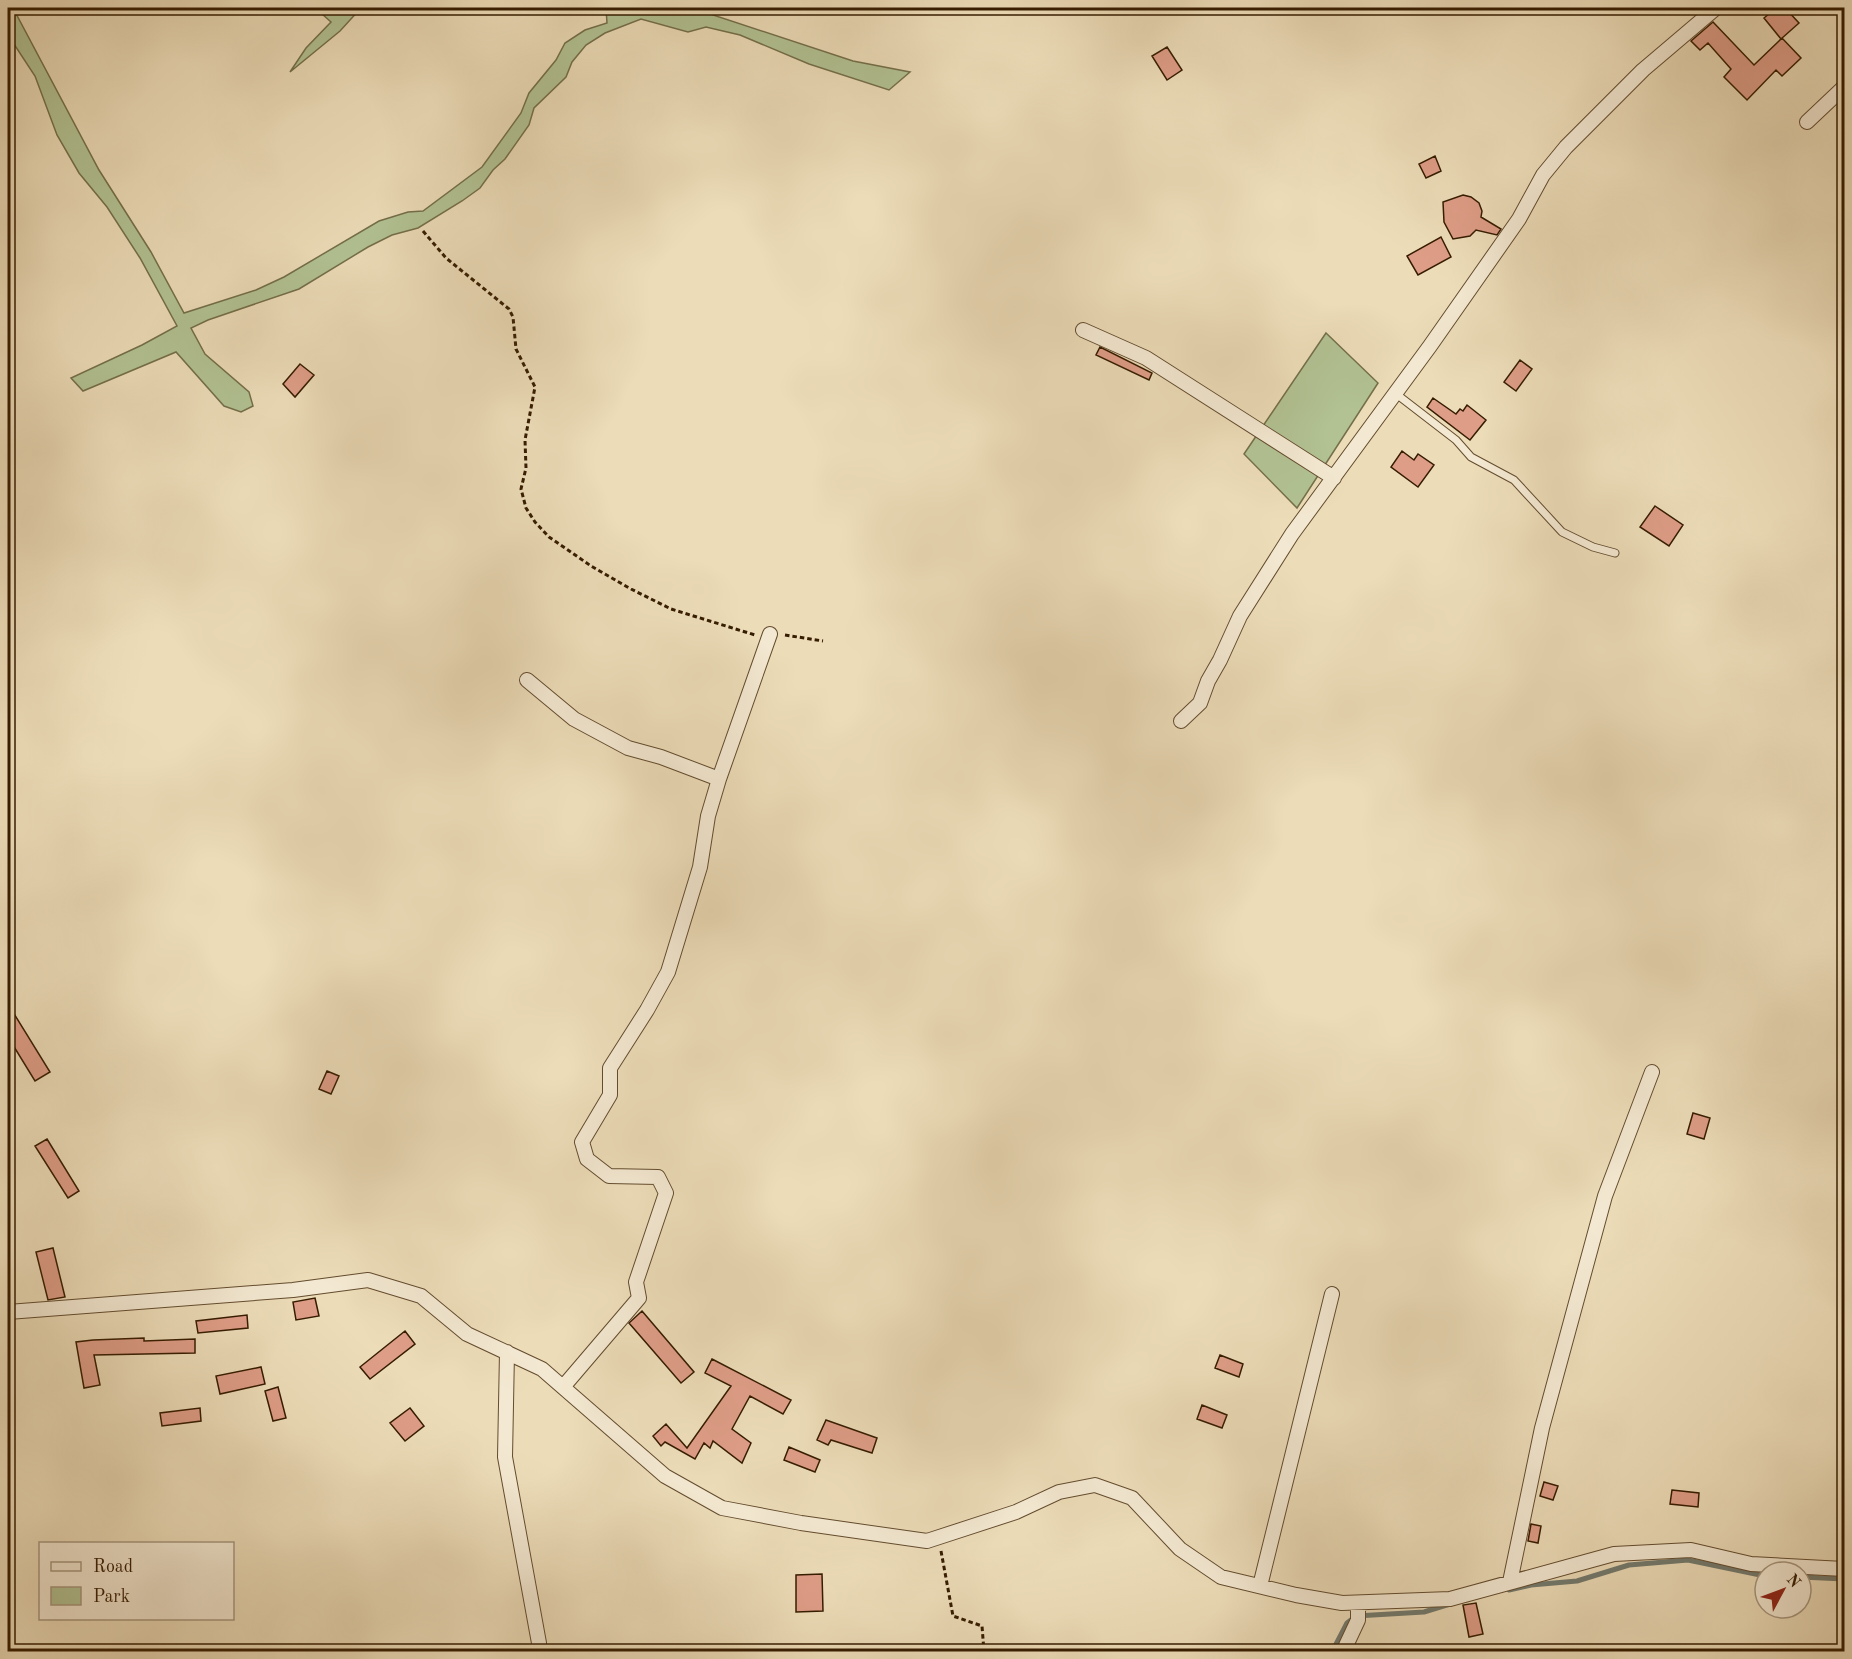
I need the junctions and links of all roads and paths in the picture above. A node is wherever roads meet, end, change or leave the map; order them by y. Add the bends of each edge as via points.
1 (1716, 8) edge
2 (1845, 87) edge
3 (1807, 122) dead end
4 (423, 231) dead end
5 (1083, 330) dead end
6 (1395, 393) junction
7 (1334, 478) junction
8 (1615, 553) dead end
9 (770, 634) junction
10 (823, 641) dead end
11 (527, 680) dead end
12 (1181, 721) dead end
13 (719, 779) junction
14 (1652, 1072) dead end
15 (1332, 1294) dead end
16 (8, 1312) edge
17 (507, 1352) junction
18 (563, 1387) junction
19 (939, 1537) junction
20 (1845, 1569) edge
21 (1510, 1582) junction
22 (1260, 1586) junction
23 (1358, 1603) junction
24 (538, 1652) edge
25 (984, 1652) edge
26 (1343, 1652) edge

1 - 6 street via 1643,70 1566,147 1543,175 1520,219
2 - 3 street
4 - 9 path via 446,258 509,309 513,317 516,348 535,387 520,489 535,522 549,537 591,566 671,609 753,634
5 - 7 street via 1146,358
6 - 7 street
6 - 8 lane via 1456,440 1471,457 1514,480 1562,532
7 - 12 street via 1292,534 1240,616 1200,703
9 - 10 path
9 - 13 street
11 - 13 street via 574,719 628,748
13 - 18 street via 700,867 668,972 610,1068 610,1095 582,1142 586,1159 609,1176 658,1178 666,1193 636,1282 639,1299
14 - 21 street via 1605,1196 1542,1428
15 - 22 street
16 - 17 street via 293,1290 368,1280 421,1296 467,1334
17 - 18 street via 542,1369
17 - 24 street via 505,1457
18 - 19 street via 665,1476 722,1508 927,1541
19 - 22 street via 1016,1512 1059,1492 1095,1485 1132,1498 1180,1549 1221,1577
19 - 25 path via 953,1616 982,1626
20 - 21 street via 1751,1564 1691,1550 1614,1554
21 - 23 street via 1450,1599
22 - 23 street
23 - 26 street via 1358,1620

